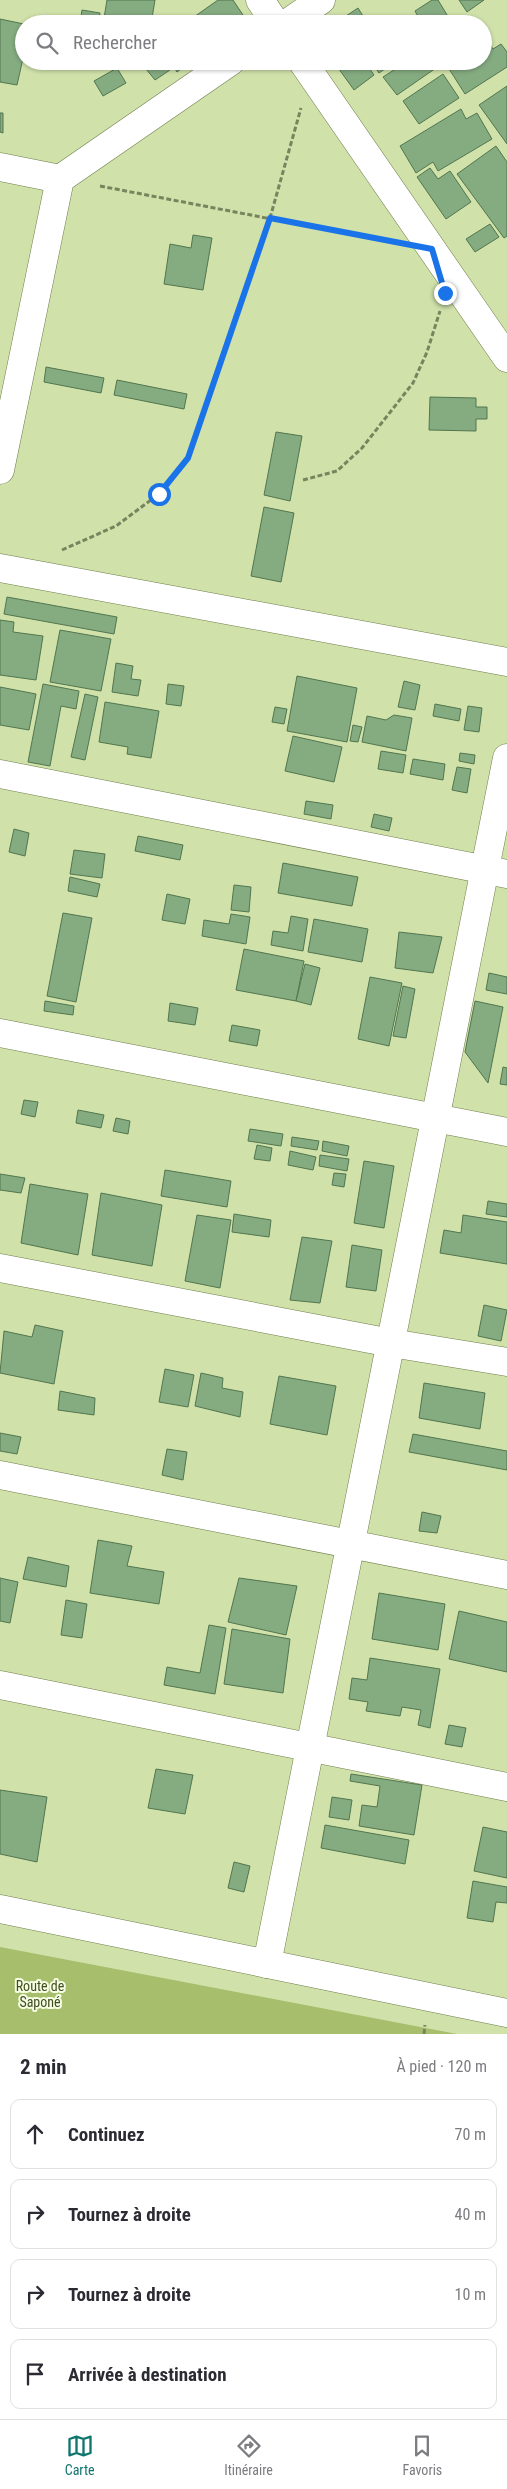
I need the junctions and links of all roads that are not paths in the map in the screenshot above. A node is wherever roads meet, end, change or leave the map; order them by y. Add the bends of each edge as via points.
1 (260, 0) edge
2 (320, 0) edge
3 (270, 15) edge
4 (299, 15) edge
5 (218, 70) edge
6 (307, 70) edge
7 (0, 167) edge
8 (60, 179) junction
9 (507, 358) edge
10 (0, 470) edge
11 (0, 568) edge
12 (507, 662) edge
13 (507, 758) edge
14 (0, 774) edge
15 (496, 872) edge
16 (0, 1033) edge
17 (436, 1117) junction
18 (507, 1132) edge
19 (0, 1268) edge
20 (391, 1343) junction
21 (507, 1362) edge
22 (0, 1475) edge
23 (351, 1546) junction
24 (507, 1575) edge
25 (0, 1685) edge
26 (310, 1749) junction
27 (507, 1787) edge
28 (0, 1909) edge
29 (268, 1964) junction
30 (507, 2013) edge

1 - 3 street
2 - 4 street
5 - 8 street
6 - 9 street
7 - 8 street
8 - 10 street
11 - 12 street
13 - 15 street
14 - 15 street
15 - 17 street
16 - 17 street
17 - 18 street
17 - 20 street
19 - 20 street
20 - 21 street
20 - 23 street
22 - 23 street
23 - 24 street
23 - 26 street
25 - 26 street
26 - 27 street
26 - 29 street
28 - 29 street
29 - 30 street

